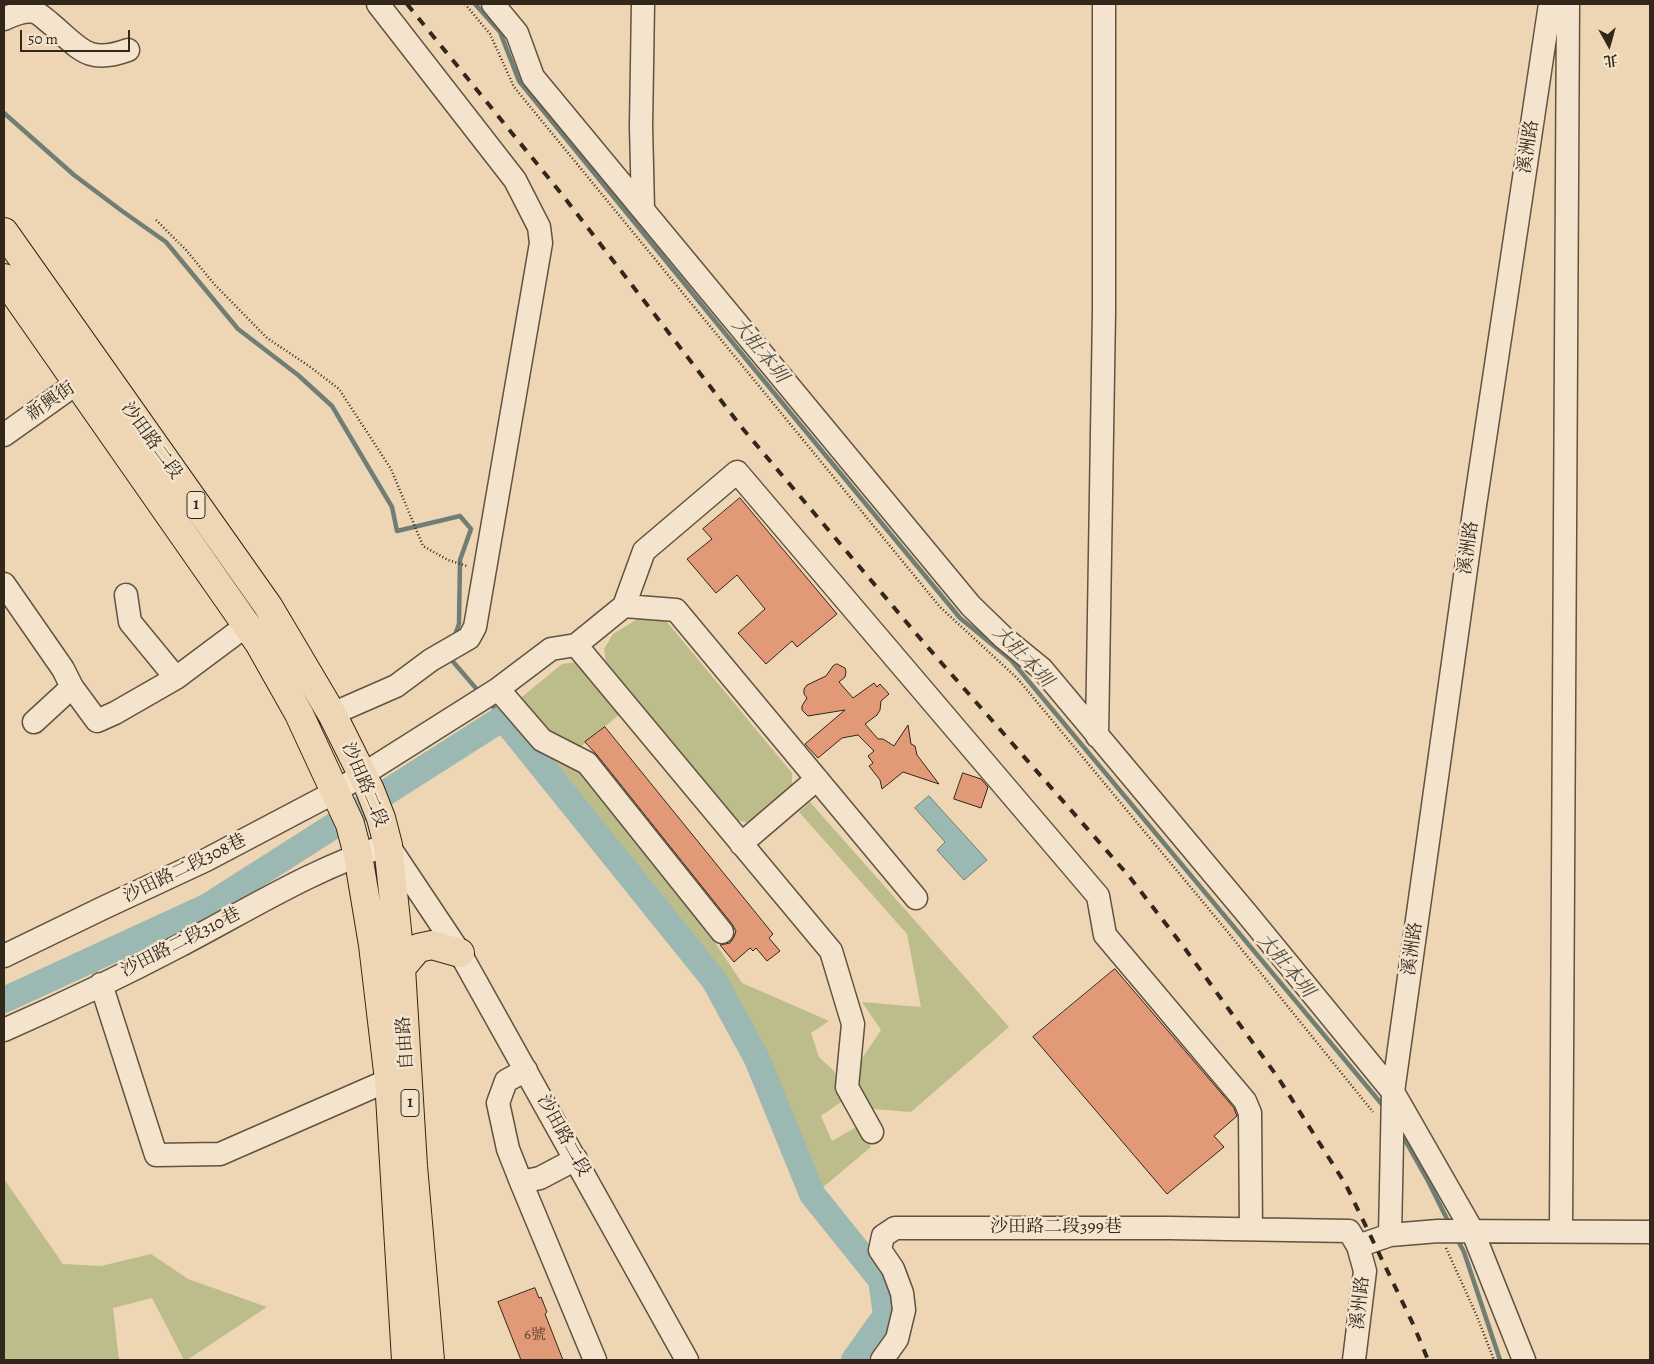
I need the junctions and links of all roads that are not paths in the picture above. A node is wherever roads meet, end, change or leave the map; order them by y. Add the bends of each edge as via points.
1 (378, 4) edge
2 (493, 4) edge
3 (643, 4) edge
4 (1104, 4) edge
5 (1550, 4) edge
6 (1568, 4) edge
7 (4, 20) edge
8 (128, 50) dead end
9 (643, 209) junction
10 (4, 232) edge
11 (4, 278) edge
12 (88, 376) junction
13 (4, 435) edge
14 (4, 584) edge
15 (126, 595) dead end
16 (624, 606) junction
17 (247, 625) junction
18 (576, 646) junction
19 (176, 678) junction
20 (72, 687) junction
21 (494, 691) junction
22 (332, 714) junction
23 (34, 722) dead end
24 (1097, 736) junction
25 (817, 779) junction
26 (366, 783) junction
27 (343, 808) junction
28 (741, 844) junction
29 (388, 845) junction
30 (358, 855) junction
31 (916, 898) dead end
32 (722, 932) dead end
33 (460, 953) junction
34 (4, 956) edge
35 (401, 968) junction
36 (101, 984) junction
37 (4, 1030) edge
38 (526, 1070) junction
39 (389, 1080) junction
40 (1393, 1092) junction
41 (872, 1132) dead end
42 (576, 1159) junction
43 (521, 1182) junction
44 (1251, 1229) junction
45 (1472, 1230) junction
46 (1561, 1230) junction
47 (1650, 1232) edge
48 (1390, 1235) junction
49 (1358, 1246) junction
50 (406, 1360) edge
51 (430, 1360) edge
52 (595, 1360) edge
53 (686, 1360) edge
54 (882, 1360) edge
55 (1354, 1360) edge
56 (1524, 1360) edge

1 - 22 street via 514,180 539,226 541,243 476,627 469,638 396,686
2 - 9 street via 517,33 533,78
3 - 9 street
4 - 24 street via 1104,312
5 - 40 street, 溪洲路 via 1474,512
6 - 46 street
7 - 8 street via 22,12 36,12 88,54 111,56
9 - 24 street via 972,606 1042,669
10 - 12 main road, 沙田路二段 / 1
11 - 12 main road, 沙田路二段 / 1
12 - 13 street, 新興街
12 - 17 main road, 沙田路二段 / 1
12 - 22 main road, 沙田路二段 / 1 via 268,606
14 - 20 street
15 - 19 street via 130,622
16 - 18 street
16 - 25 street via 676,610
16 - 44 street via 644,550 737,472 1098,896 1105,935 1245,1101 1250,1113
17 - 19 street
17 - 27 main road, 沙田路二段 / 1 via 299,714
18 - 21 street, 沙田路二段308巷 via 551,649
18 - 28 street
19 - 20 street via 97,721
20 - 23 street
21 - 26 street, 沙田路二段308巷
21 - 32 street via 542,740 587,764
22 - 26 main road, 沙田路二段 / 1
24 - 40 street
25 - 28 street
25 - 31 street
26 - 27 street, 沙田路二段308巷
26 - 29 main road, 沙田路二段 / 1
27 - 30 main road, 沙田路二段 / 1
27 - 34 street, 沙田路二段308巷 via 206,860
28 - 41 street via 831,951 853,1024 847,1087
29 - 30 street, 沙田路二段310巷
29 - 33 street, 沙田路二段
29 - 35 main road, 自由路 / 1
30 - 36 street, 沙田路二段310巷 via 293,884
30 - 39 main road, 自由路 / 1 via 373,945
33 - 35 main road via 432,945 418,948
33 - 38 street, 沙田路二段
35 - 51 main road, 自由路 / 1 via 413,1166
36 - 37 street, 沙田路二段310巷
36 - 39 street via 156,1155 220,1154
38 - 42 street, 沙田路二段
38 - 43 street via 506,1081 498,1103 508,1148
39 - 50 main road, 自由路 / 1
40 - 45 street
40 - 48 street, 溪洲路
42 - 43 street via 540,1178
42 - 53 street, 沙田路二段
43 - 52 street
44 - 49 street, 沙田路二段399巷 via 1349,1231
44 - 54 street, 沙田路二段399巷 via 896,1228 883,1236 880,1250 893,1269 904,1310 897,1339
45 - 46 street
45 - 48 street
45 - 56 street
46 - 47 street
48 - 49 street
49 - 55 street, 溪州路 via 1365,1272

